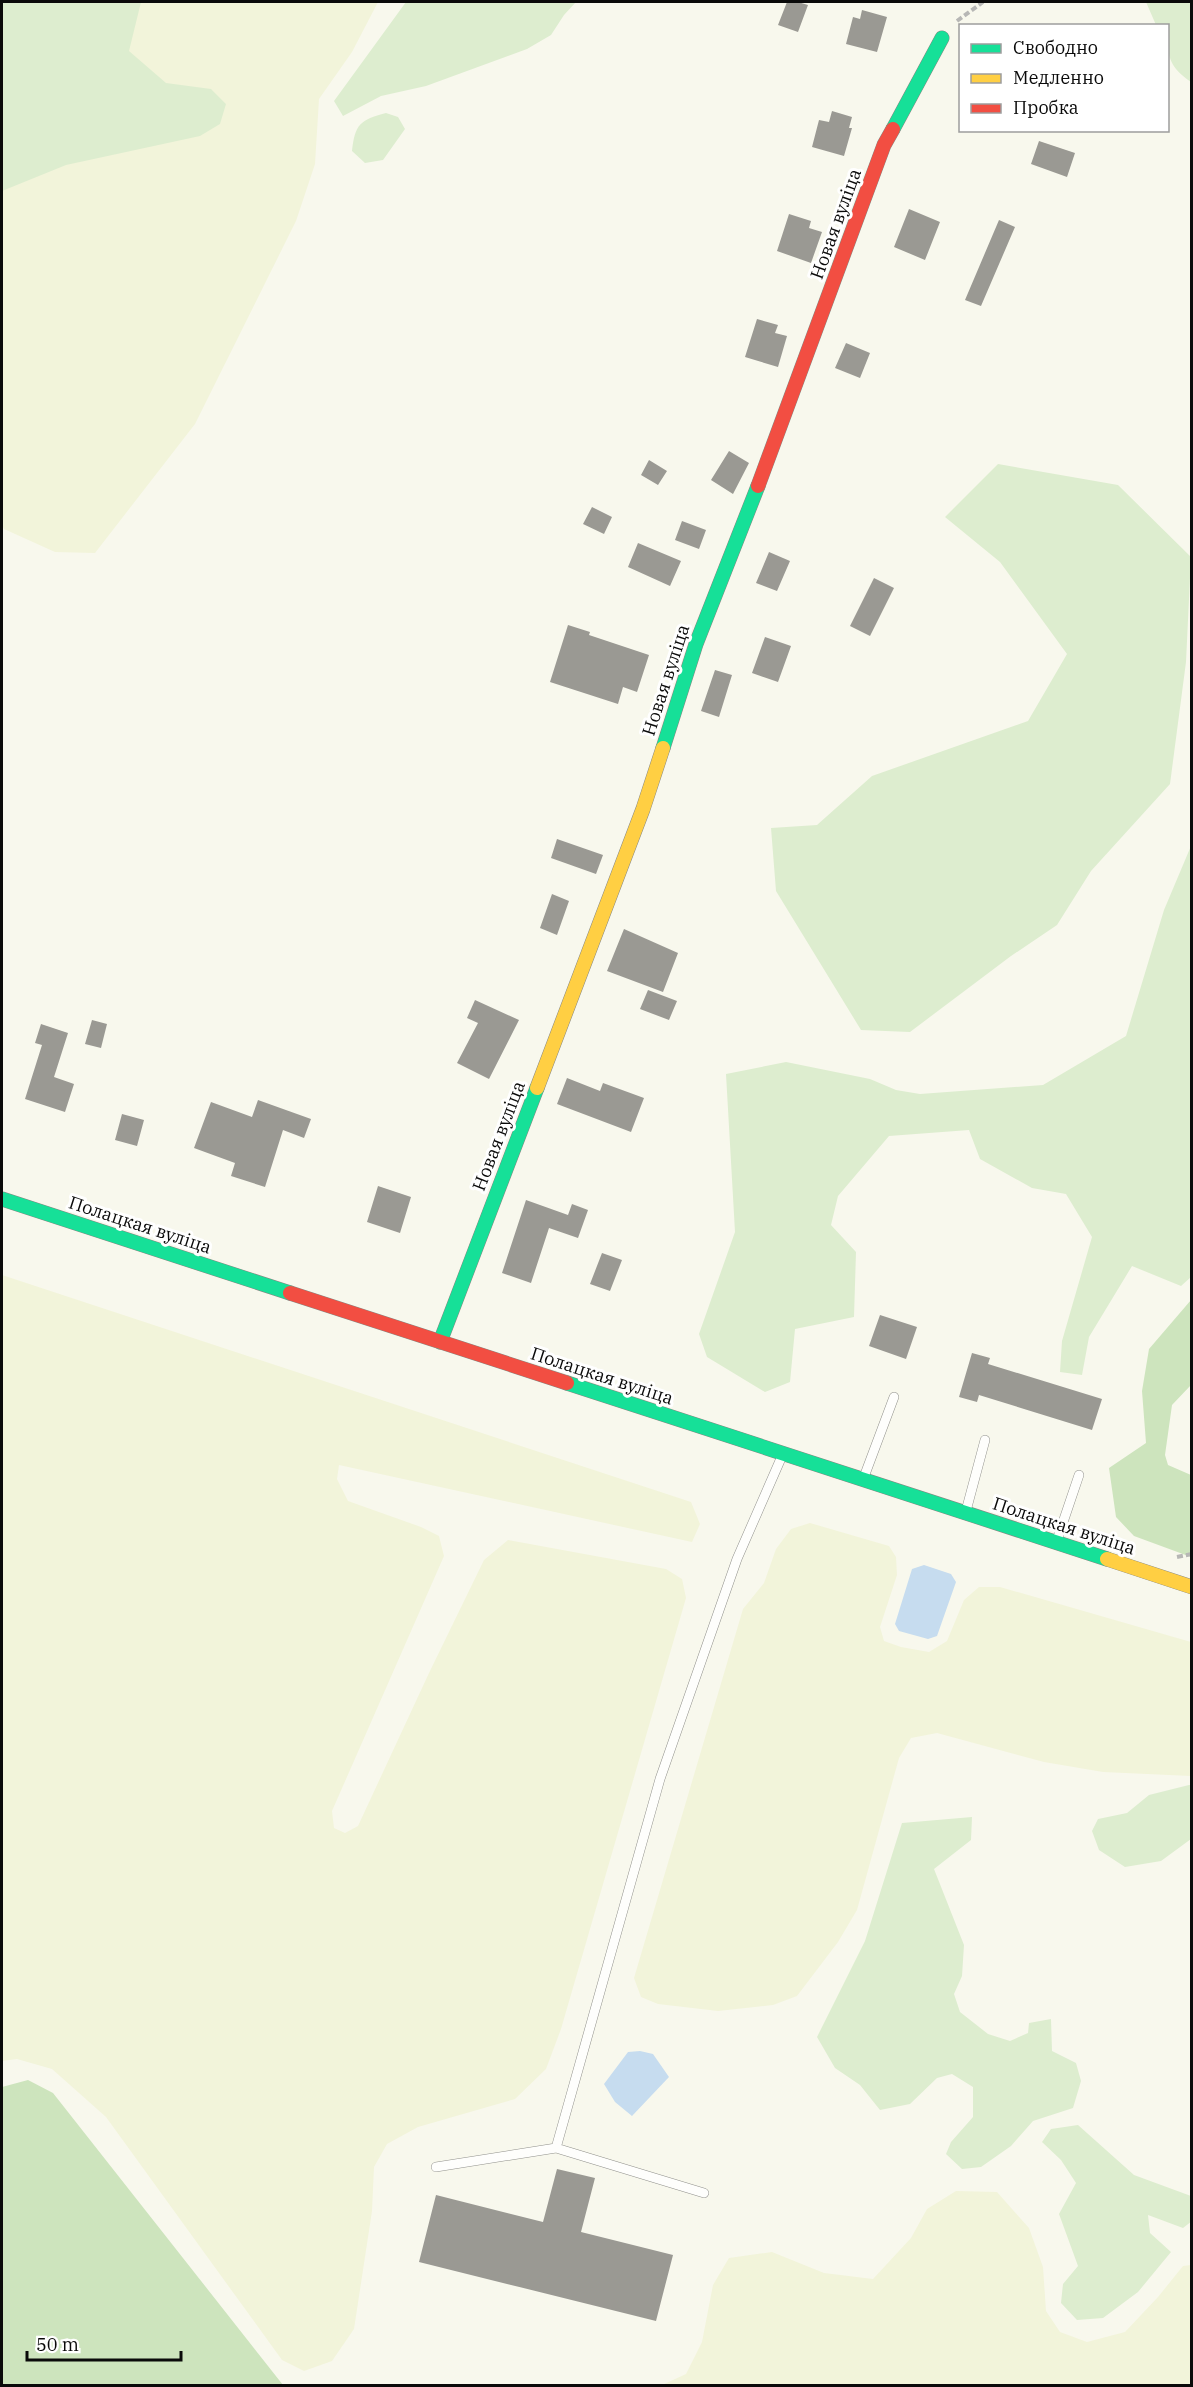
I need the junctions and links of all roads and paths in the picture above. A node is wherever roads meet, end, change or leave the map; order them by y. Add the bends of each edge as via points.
1 (982, 2) edge
2 (942, 38) joint
3 (2, 1199) edge
4 (440, 1342) junction
5 (894, 1397) dead end
6 (985, 1440) dead end
7 (783, 1454) junction
8 (1079, 1475) dead end
9 (864, 1480) junction
10 (966, 1513) junction
11 (1056, 1542) junction
12 (1191, 1587) edge
13 (556, 2148) junction
14 (436, 2167) dead end
15 (704, 2193) dead end

1 - 2 path
2 - 4 street, Новая вуліца via 885,145 696,644 643,809
3 - 4 street, Полацкая вуліца
4 - 7 street, Полацкая вуліца
5 - 9 lane
6 - 10 lane
7 - 9 street, Полацкая вуліца
7 - 13 lane via 737,1559 660,1779
8 - 11 lane
9 - 10 street, Полацкая вуліца
10 - 11 street, Полацкая вуліца
11 - 12 street, Полацкая вуліца
13 - 14 lane
13 - 15 lane

